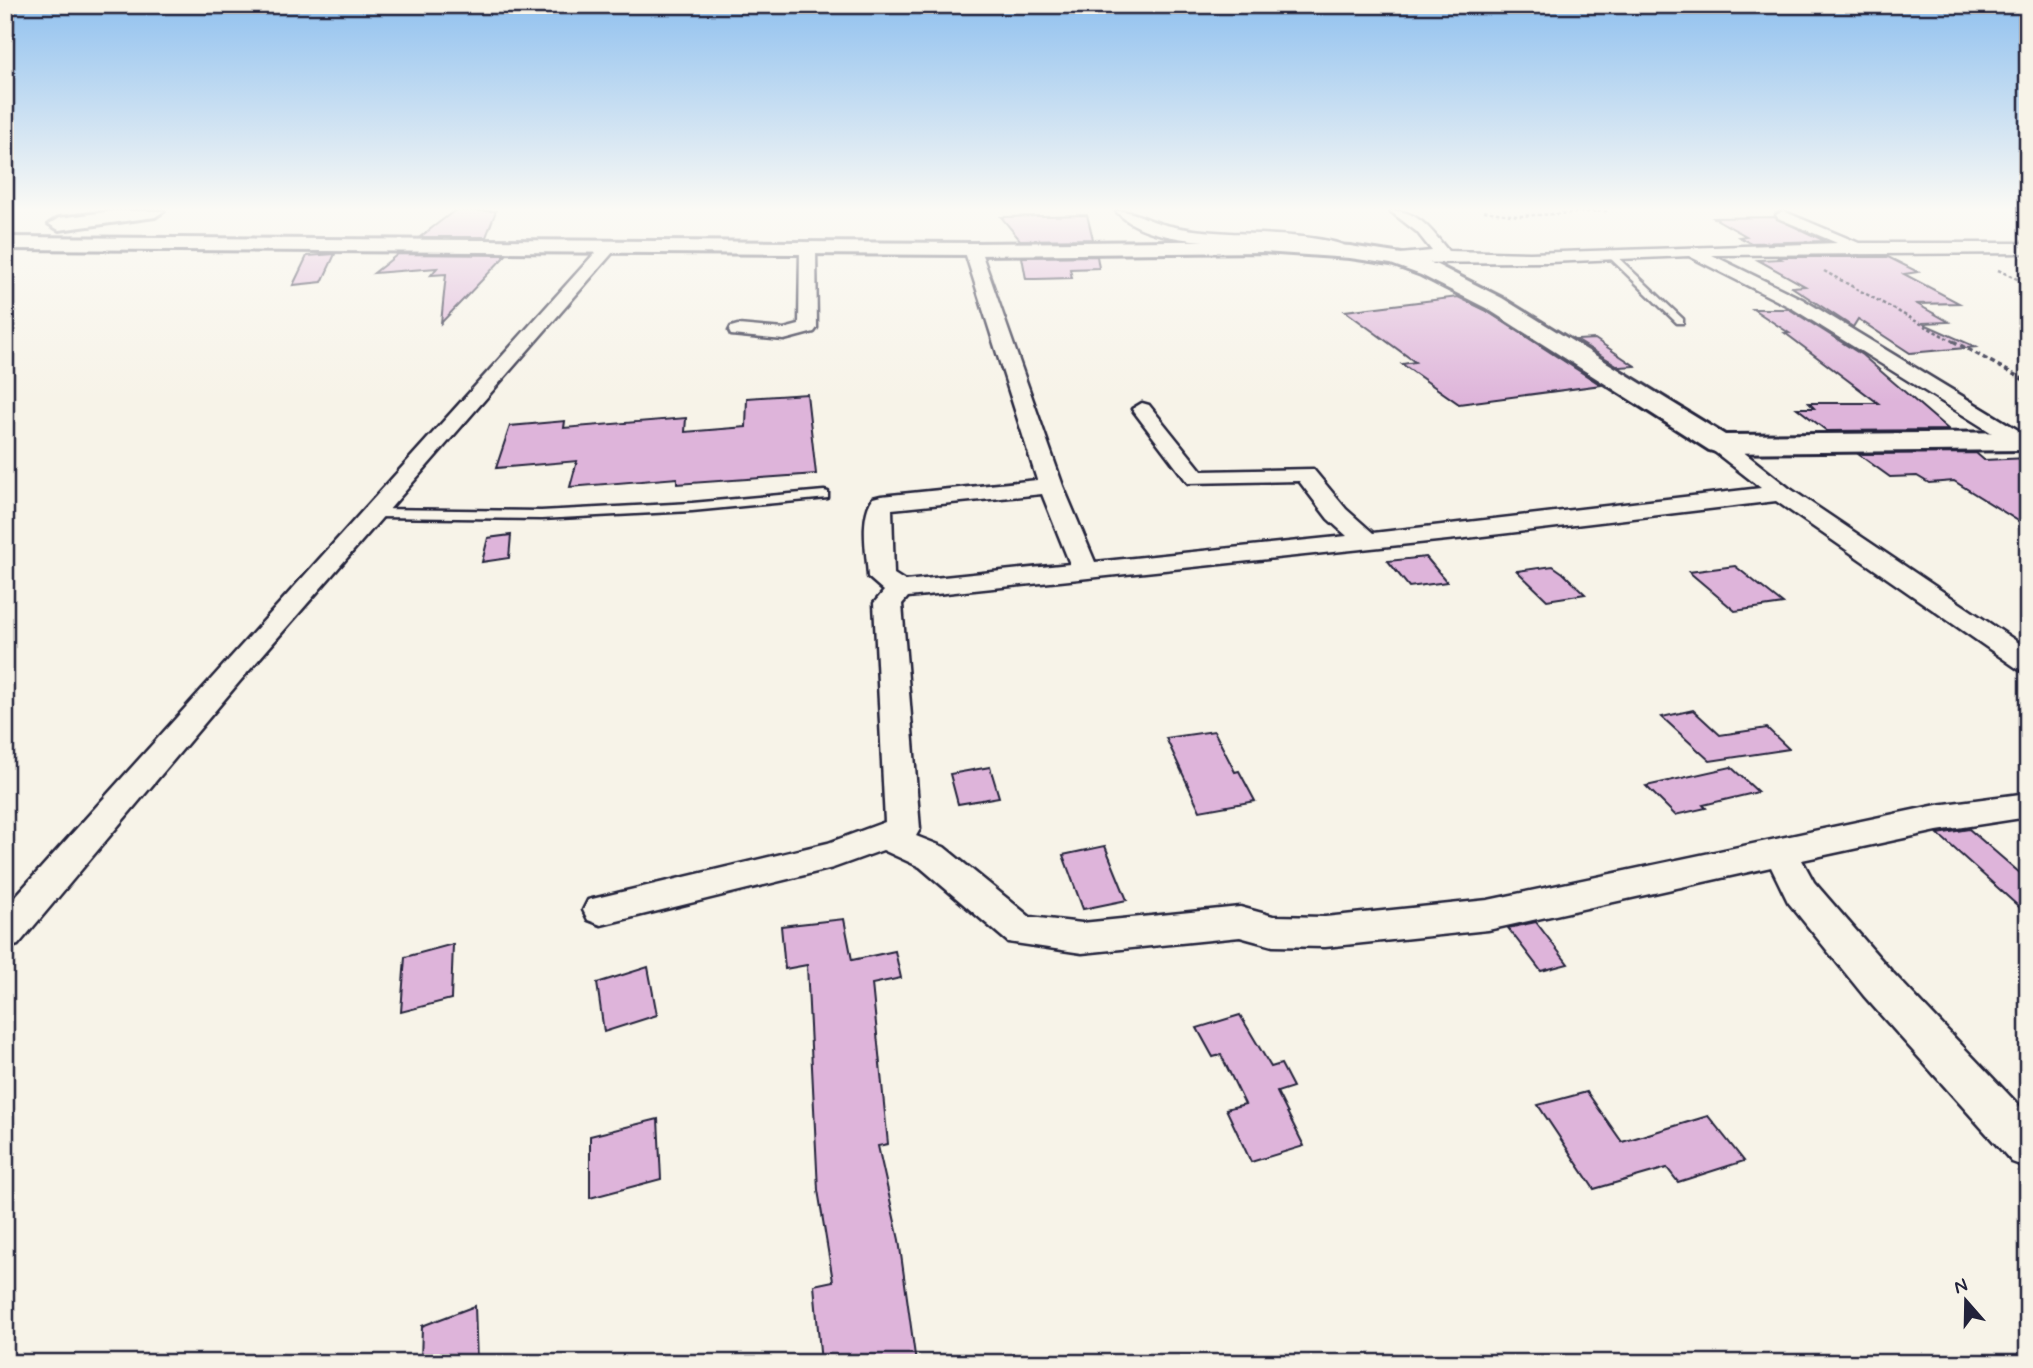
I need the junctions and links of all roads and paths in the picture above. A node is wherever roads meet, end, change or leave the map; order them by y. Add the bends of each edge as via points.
1 (584, 275) edge
2 (808, 275) edge
3 (981, 275) edge
4 (1439, 275) edge
5 (1632, 275) edge
6 (1738, 275) edge
7 (1828, 275) edge
8 (1680, 321) dead end
9 (738, 331) dead end
10 (2028, 382) edge
11 (1142, 410) dead end
12 (2024, 440) edge
13 (1719, 444) junction
14 (1051, 485) junction
15 (1781, 493) junction
16 (824, 495) dead end
17 (376, 513) junction
18 (1366, 540) junction
19 (1085, 570) junction
20 (900, 590) junction
21 (2028, 663) edge
22 (2028, 805) edge
23 (883, 836) junction
24 (1781, 853) junction
25 (601, 910) dead end
26 (5, 934) edge
27 (2028, 1147) edge

1 - 17 street
2 - 9 street via 808,328 780,333
3 - 14 street
4 - 13 main road via 1494,303
5 - 8 lane
6 - 12 street via 1796,303
7 - 10 path
11 - 18 street via 1196,478 1305,474 1337,514
12 - 13 main road
13 - 15 street
14 - 19 street
14 - 20 street via 881,503 881,577
15 - 18 street
15 - 21 street
16 - 17 lane via 541,515
17 - 26 street via 142,770
18 - 19 street
19 - 20 street
20 - 23 street via 888,603 903,829
22 - 24 street via 1937,818
23 - 24 street via 932,857 1021,931 1082,938 1240,922 1273,931 1325,932 1488,915
23 - 25 street via 833,855
24 - 27 street via 1801,892 1878,984

